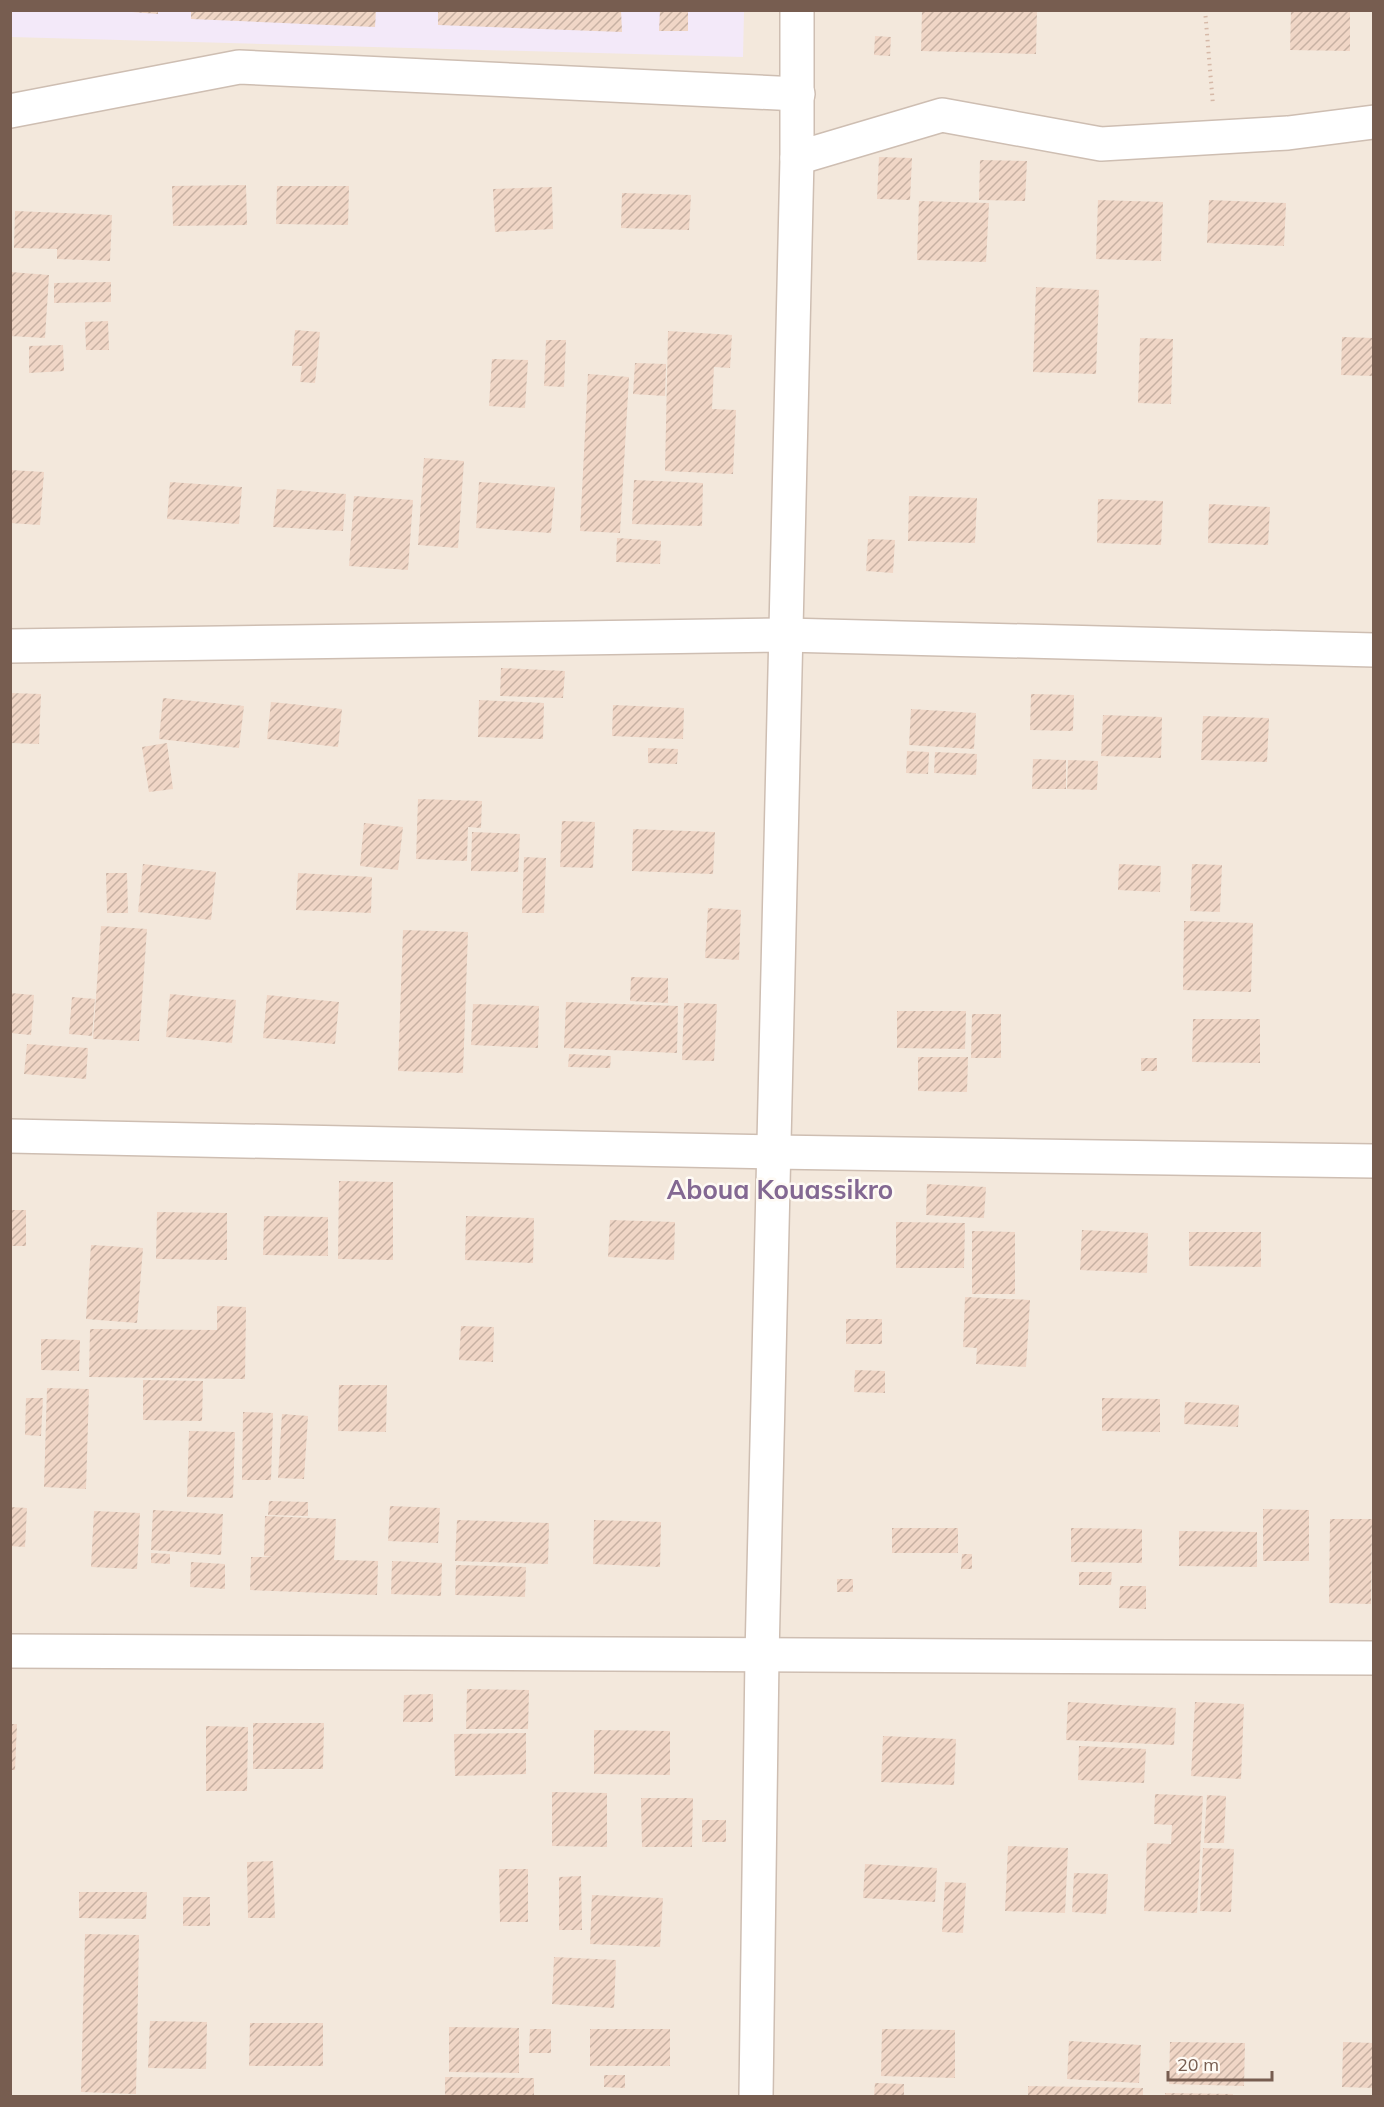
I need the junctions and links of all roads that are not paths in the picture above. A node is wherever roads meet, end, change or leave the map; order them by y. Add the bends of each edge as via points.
1 (797, 10) edge
2 (798, 94) junction
3 (10, 111) edge
4 (1374, 122) edge
5 (797, 158) junction
6 (786, 635) junction
7 (10, 646) edge
8 (1374, 650) edge
9 (10, 1136) edge
10 (774, 1152) junction
11 (1374, 1161) edge
12 (10, 1651) edge
13 (762, 1656) junction
14 (1374, 1658) edge
15 (756, 2097) edge

1 - 2 street
2 - 3 street via 239,67
2 - 5 street
4 - 5 street via 1288,133 1101,144 942,115
5 - 6 street
6 - 7 street
6 - 8 street
6 - 10 street
9 - 10 street
10 - 11 street
10 - 13 street
12 - 13 street
13 - 14 street
13 - 15 street

